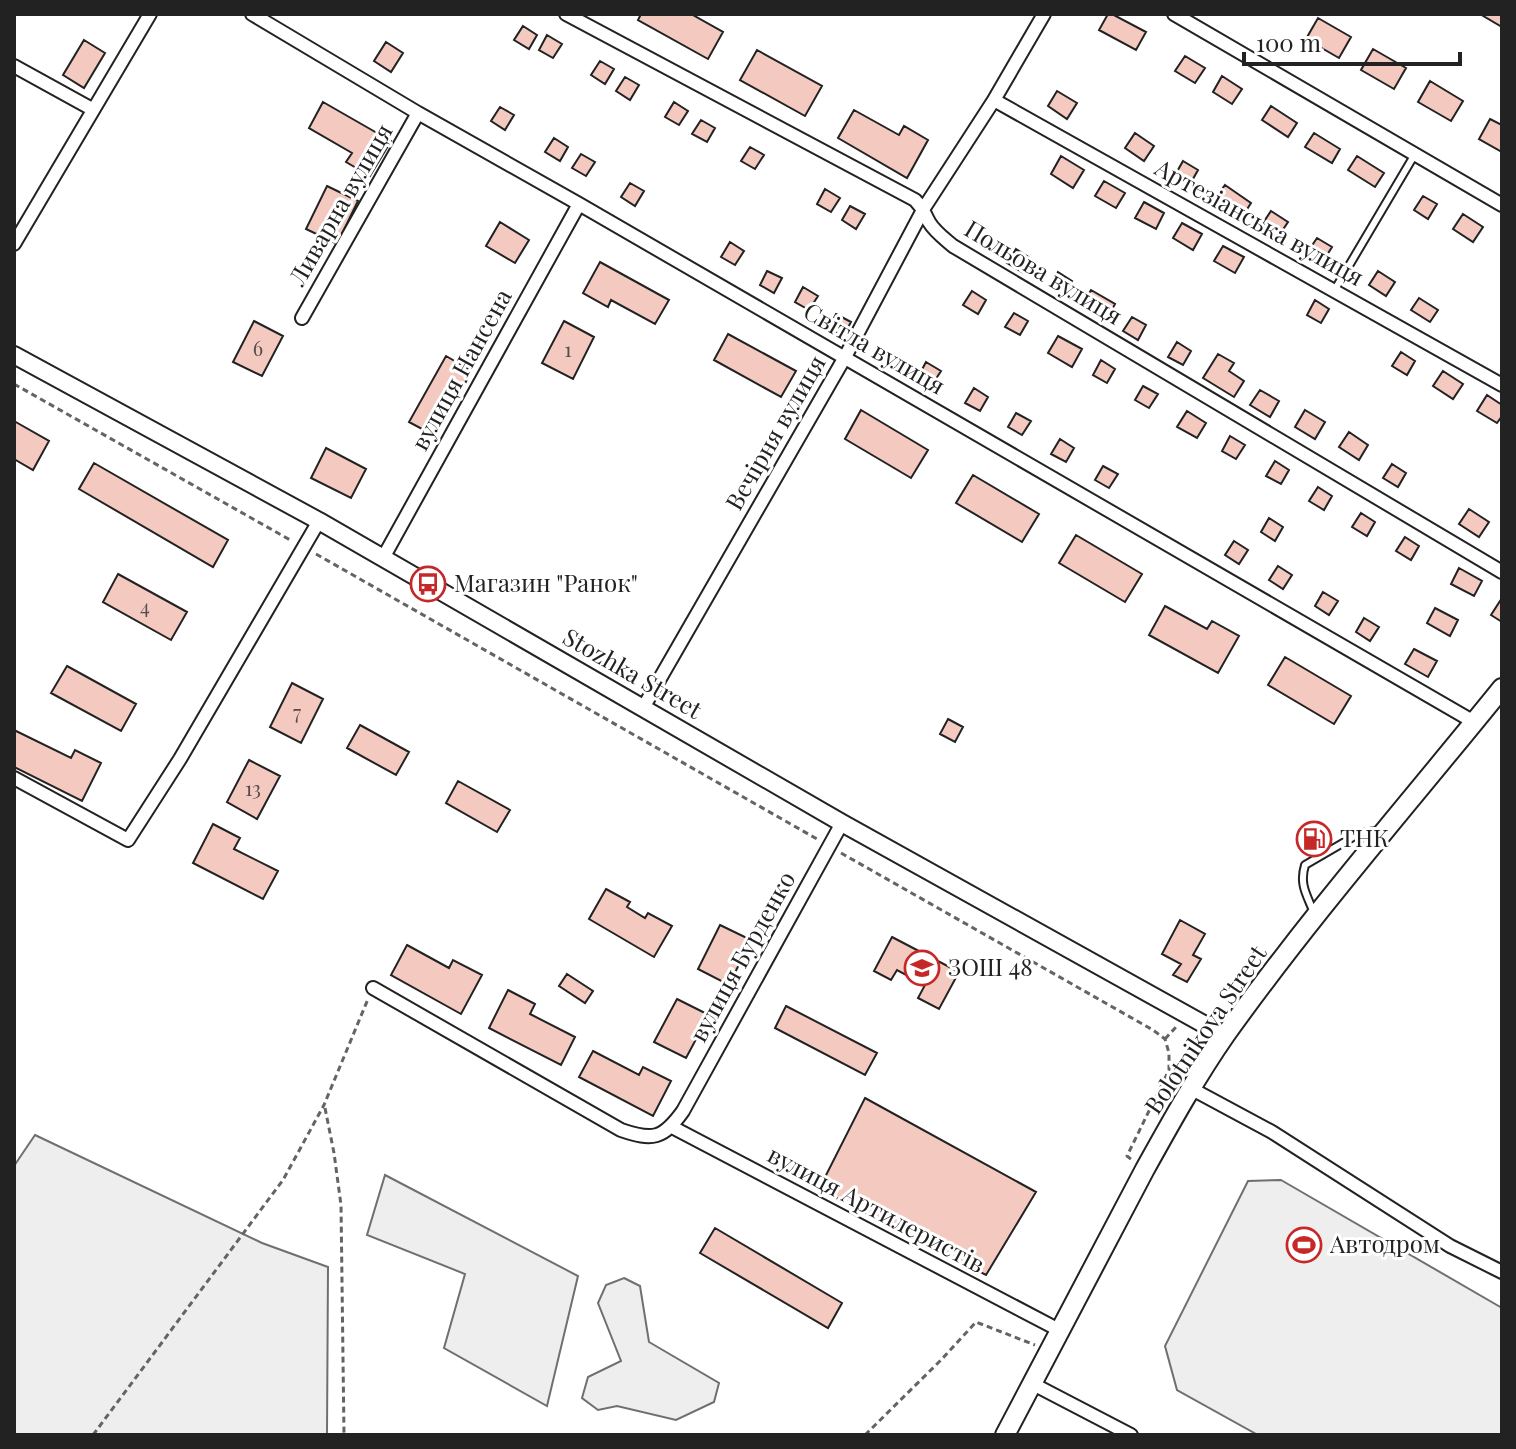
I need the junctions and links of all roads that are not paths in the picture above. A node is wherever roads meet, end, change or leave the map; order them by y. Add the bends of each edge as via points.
1 (150, 14) edge
2 (252, 14) edge
3 (566, 14) edge
4 (1044, 14) edge
5 (1174, 14) edge
6 (14, 66) edge
7 (994, 100) junction
8 (92, 109) junction
9 (418, 113) junction
10 (1415, 154) junction
11 (579, 204) junction
12 (1502, 205) edge
13 (924, 208) junction
14 (14, 244) edge
15 (1334, 291) junction
16 (302, 318) dead end
17 (14, 355) edge
18 (845, 357) junction
19 (1502, 385) edge
20 (319, 521) junction
21 (383, 558) junction
22 (1502, 572) edge
23 (1502, 688) edge
24 (643, 708) junction
25 (1474, 722) junction
26 (14, 778) edge
27 (842, 823) junction
28 (1386, 830) junction
29 (1315, 917) junction
30 (373, 988) road end
31 (1225, 1036) junction
32 (1192, 1089) junction
33 (672, 1127) junction
34 (1502, 1272) edge
35 (1061, 1331) junction
36 (1033, 1384) junction
37 (1005, 1435) edge
38 (1131, 1435) edge

1 - 8 street
2 - 9 street, Світла вулиця
3 - 13 street, Польова вулиця
4 - 7 street, Вечірня вулиця
5 - 10 street
6 - 8 street
7 - 13 street, Вечірня вулиця
7 - 15 street, Артезіанська вулиця
8 - 14 street
9 - 11 street, Світла вулиця
9 - 16 street, Ливарна вулиця
10 - 12 street
10 - 15 lane
11 - 18 street, Світла вулиця
11 - 21 street, вулиця Нансена
13 - 18 street, Вечірня вулиця
13 - 22 street, Польова вулиця via 935,231 953,246
15 - 19 street, Артезіанська вулиця
17 - 20 street, Stozhka Street
18 - 24 street, Вечірня вулиця
18 - 25 street, Світла вулиця
20 - 21 street, Stozhka Street
20 - 26 street via 128,840
21 - 24 street, Stozhka Street
23 - 25 main road, Bolotnikova Street
24 - 27 street, Stozhka Street
25 - 28 main road, Bolotnikova Street
27 - 31 street, Stozhka Street
27 - 33 street, вулиця Бурденко
28 - 29 main road, Bolotnikova Street
28 - 29 lane via 1360,833 1305,865 1301,877
29 - 31 main road, Bolotnikova Street
30 - 33 street via 621,1130 657,1136
31 - 32 main road, Bolotnikova Street
32 - 34 street via 1272,1132 1450,1246
32 - 35 main road, Bolotnikova Street
33 - 35 street, вулиця Артилеристів
35 - 36 main road, Bolotnikova Street
36 - 37 main road, Bolotnikova Street
36 - 38 street

